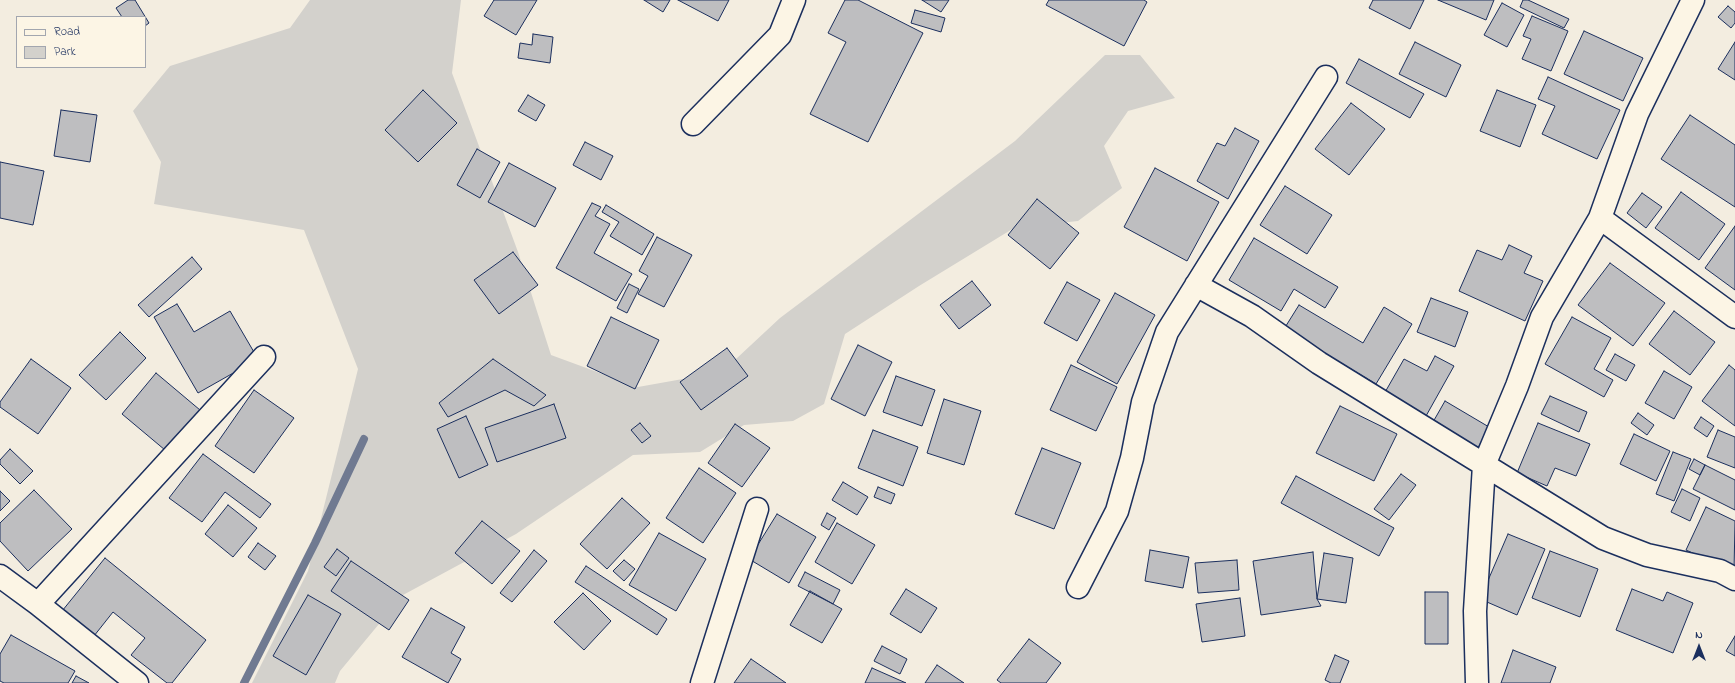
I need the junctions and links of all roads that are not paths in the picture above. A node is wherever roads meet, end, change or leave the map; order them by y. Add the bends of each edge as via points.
1 (794, 0) edge
2 (1693, 0) edge
3 (1326, 77) dead end
4 (693, 124) dead end
5 (1600, 218) junction
6 (1196, 285) junction
7 (1735, 317) edge
8 (264, 357) dead end
9 (1484, 465) junction
10 (758, 509) dead end
11 (0, 576) edge
12 (1735, 579) edge
13 (1078, 588) dead end
14 (38, 604) junction
15 (137, 683) edge
16 (702, 683) edge
17 (1477, 683) edge

1 - 4 street via 780,35
2 - 5 street via 1637,114
3 - 6 street
5 - 7 street
5 - 9 street via 1542,317
6 - 9 street via 1252,316 1319,363
6 - 13 street via 1167,332 1143,402 1132,458 1117,511
8 - 14 street
9 - 12 street via 1603,538 1647,556 1720,571
9 - 17 street via 1475,611
10 - 16 street
11 - 14 street
14 - 15 street

